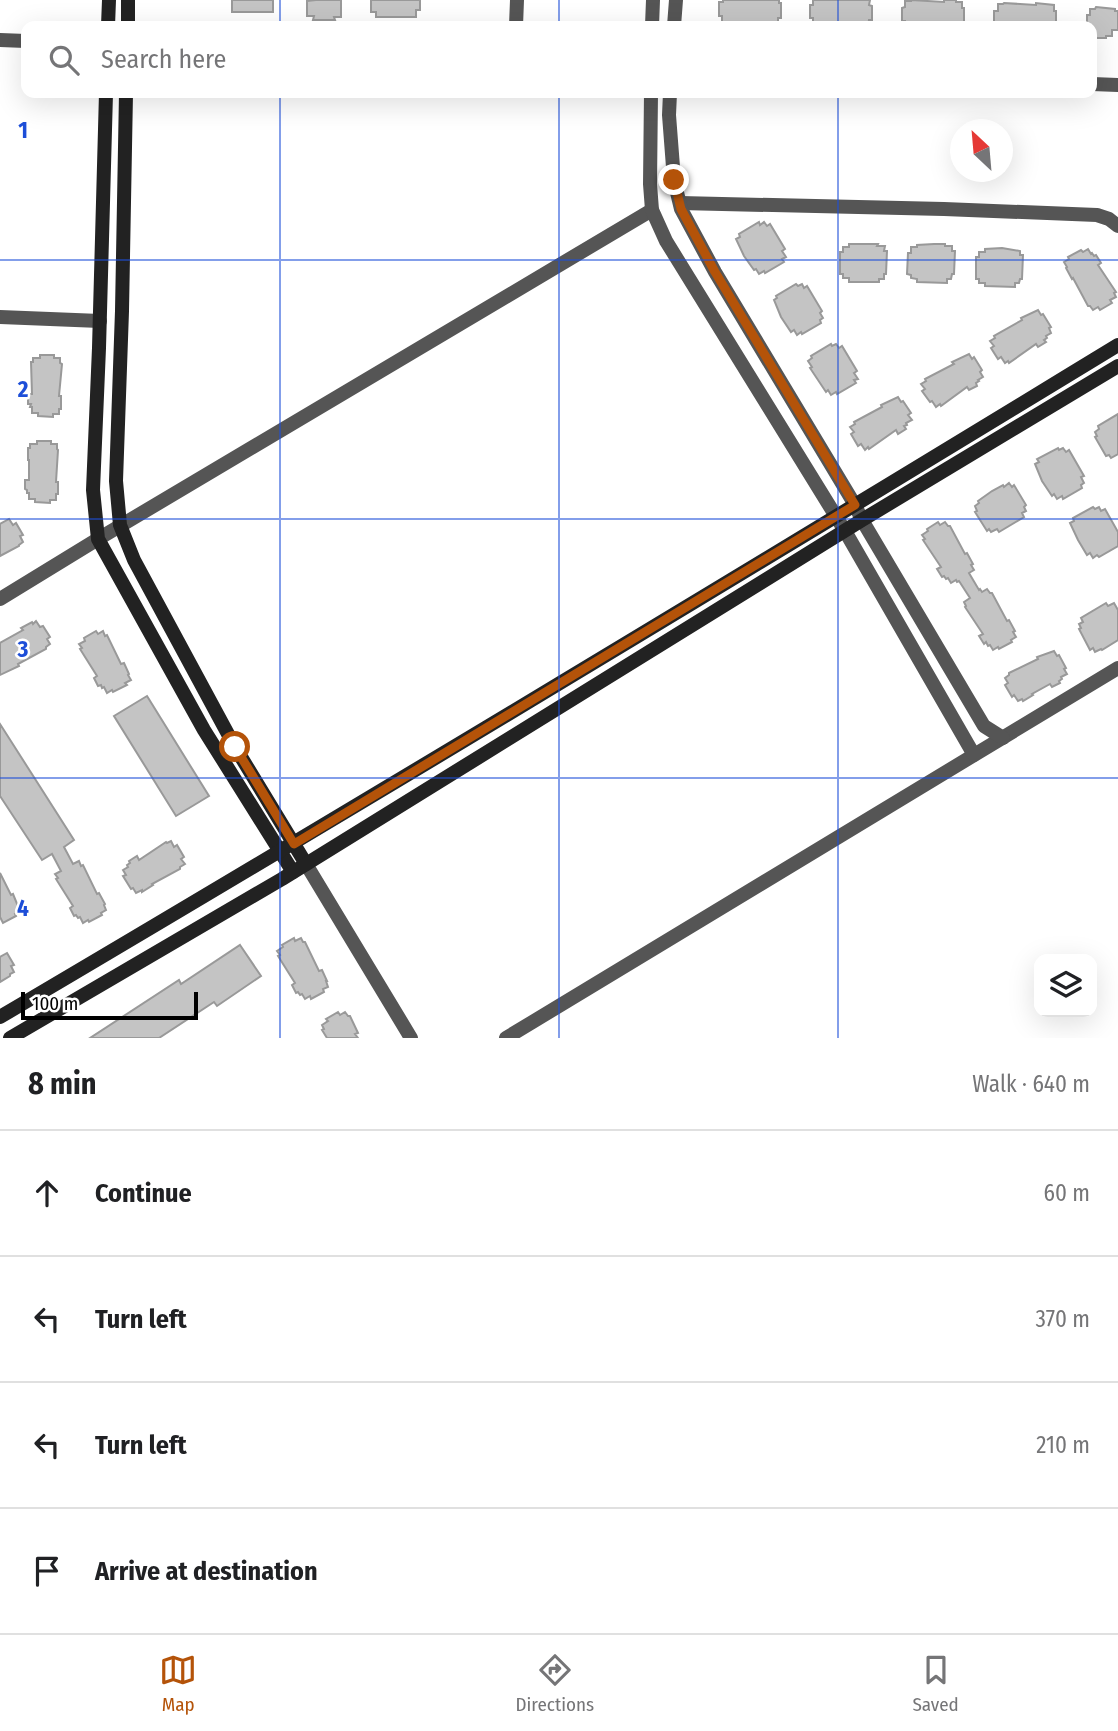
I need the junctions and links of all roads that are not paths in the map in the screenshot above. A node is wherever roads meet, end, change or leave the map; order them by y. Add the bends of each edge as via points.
1 (109, 0) edge
2 (128, 0) edge
3 (517, 0) edge
4 (653, 0) edge
5 (676, 0) edge
6 (108, 21) edge
7 (128, 21) edge
8 (516, 21) edge
9 (652, 21) edge
10 (674, 21) edge
11 (0, 40) edge
12 (21, 41) edge
13 (1097, 84) edge
14 (1118, 85) edge
15 (106, 98) edge
16 (126, 98) edge
17 (650, 98) edge
18 (670, 98) edge
19 (680, 203) junction
20 (652, 210) junction
21 (1118, 226) edge
22 (0, 317) edge
23 (100, 321) junction
24 (1118, 345) edge
25 (1118, 366) edge
26 (855, 505) junction
27 (836, 517) junction
28 (862, 520) junction
29 (120, 525) junction
30 (845, 531) junction
31 (98, 539) junction
32 (0, 599) edge
33 (1118, 668) edge
34 (1003, 738) junction
35 (974, 755) junction
36 (294, 844) junction
37 (279, 853) junction
38 (299, 868) junction
39 (0, 1017) edge
40 (10, 1038) edge
41 (411, 1038) edge
42 (506, 1038) edge

1 - 6 main road
2 - 7 main road
3 - 8 street
4 - 9 street
5 - 10 street
11 - 12 street
13 - 14 street
15 - 23 main road
16 - 29 main road via 116,481
17 - 20 street
18 - 19 street via 674,180
19 - 21 street via 1097,215
19 - 26 street via 715,272
20 - 27 street via 666,241
20 - 29 street
22 - 23 street
23 - 31 main road via 93,491
24 - 26 main road
25 - 28 main road
26 - 27 main road
26 - 28 street
27 - 30 street
27 - 36 main road
28 - 30 main road
28 - 34 street via 984,726
29 - 31 street
29 - 36 main road via 134,560 235,747
30 - 35 street
30 - 38 main road
31 - 32 street
31 - 37 main road via 204,730
33 - 34 street
34 - 35 street
35 - 42 street
36 - 37 main road
36 - 38 main road
37 - 38 main road
37 - 39 main road
38 - 40 main road
38 - 41 street

